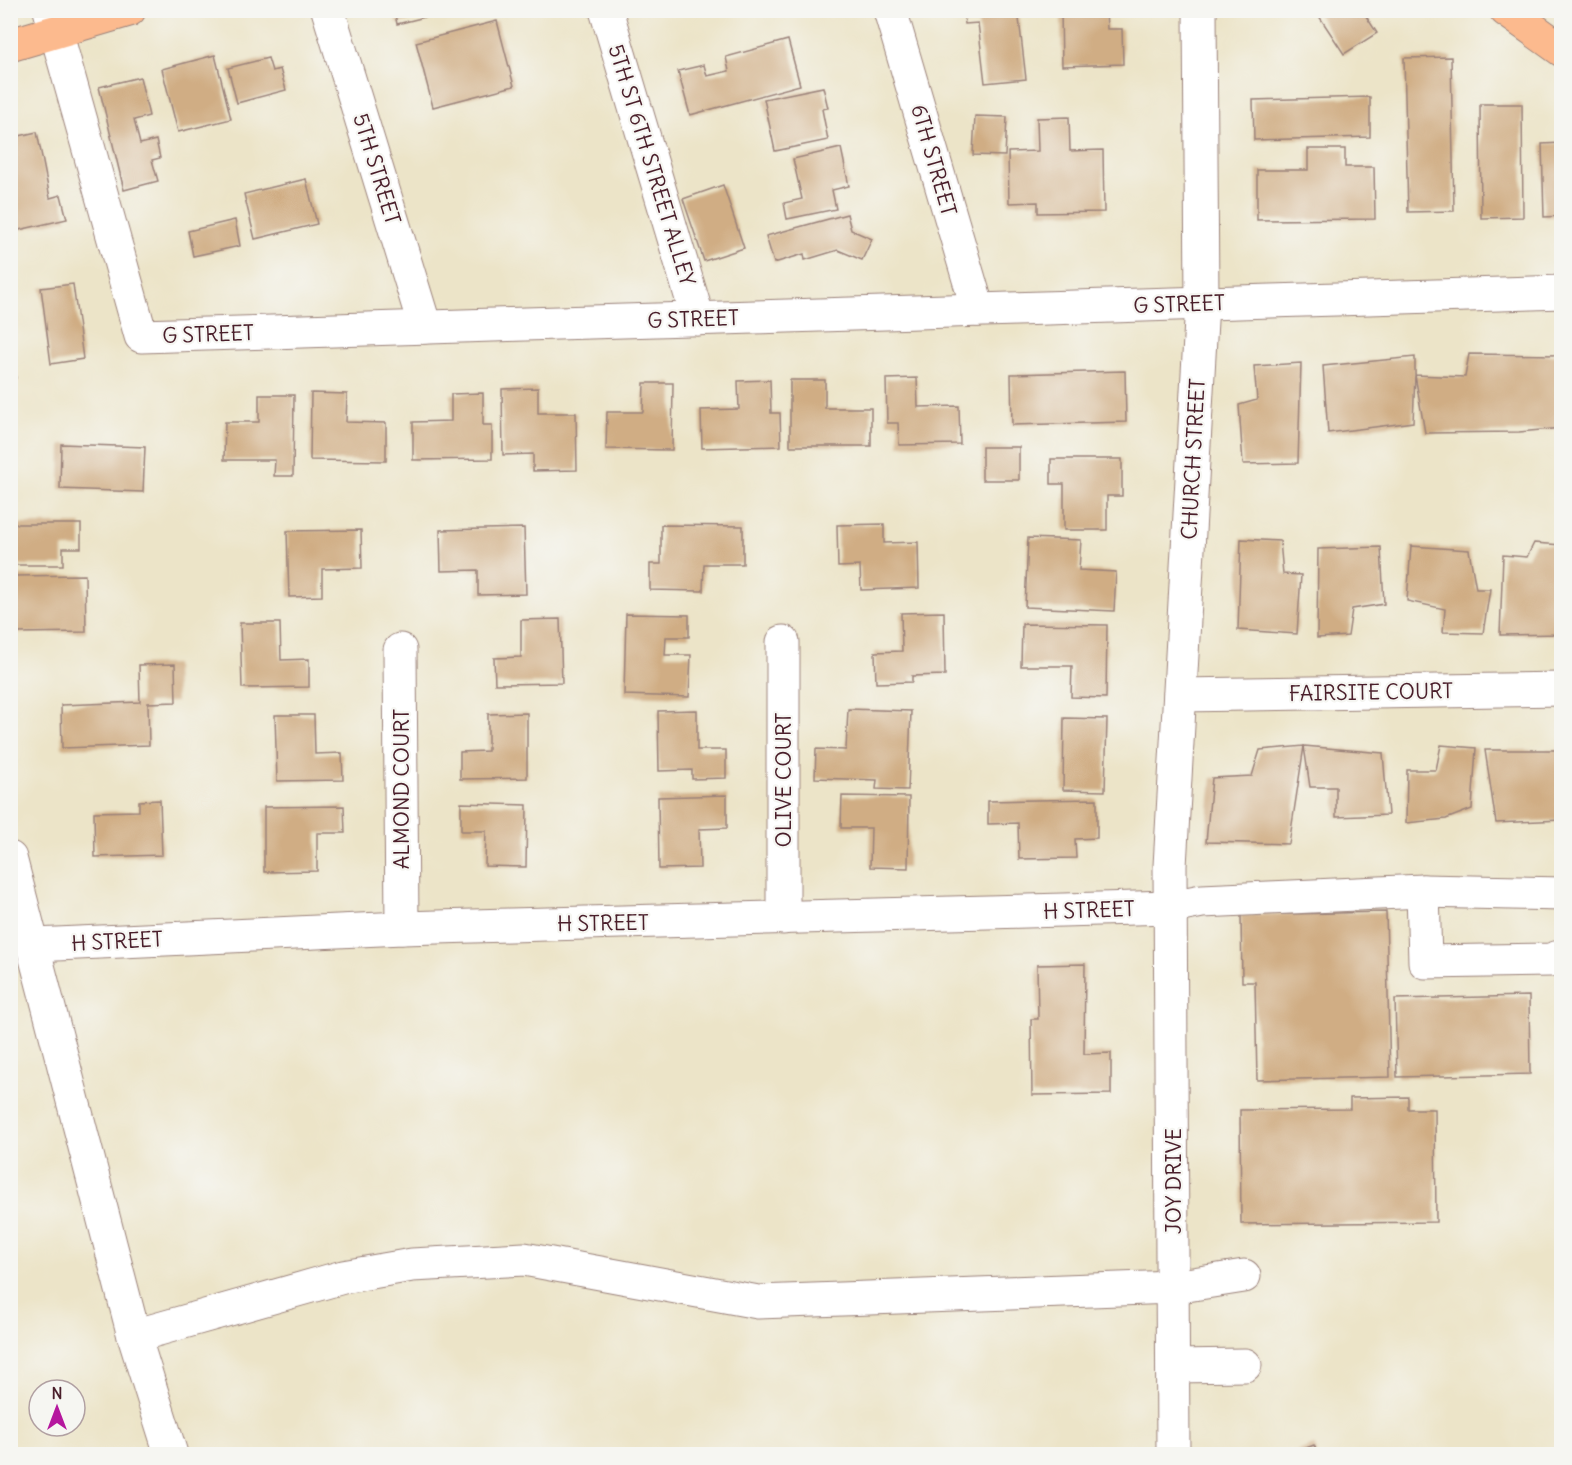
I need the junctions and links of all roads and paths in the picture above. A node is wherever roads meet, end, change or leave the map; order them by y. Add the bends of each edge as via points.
1 (129, 10) edge
2 (328, 10) edge
3 (606, 10) edge
4 (890, 10) edge
5 (1200, 10) edge
6 (1506, 10) edge
7 (53, 21) edge
8 (10, 45) edge
9 (1562, 50) edge
10 (1562, 292) edge
11 (1202, 303) junction
12 (978, 310) junction
13 (698, 319) junction
14 (425, 327) junction
15 (783, 642) dead end
16 (400, 650) dead end
17 (1562, 689) edge
18 (1180, 695) junction
19 (10, 858) edge
20 (1423, 891) junction
21 (1562, 894) edge
22 (1171, 907) junction
23 (783, 918) junction
24 (402, 928) junction
25 (35, 945) junction
26 (1562, 956) edge
27 (1244, 1276) dead end
28 (1174, 1287) junction
29 (134, 1336) junction
30 (1245, 1365) dead end
31 (1174, 1366) junction
32 (171, 1455) edge
33 (1173, 1455) edge

1 - 7 main road
2 - 14 street, 5TH STREET
3 - 13 street, 5TH ST 6TH STREET ALLEY
4 - 12 street, 6TH STREET
5 - 11 street, CHURCH STREET
6 - 9 main road
7 - 8 main road
7 - 14 street, G STREET via 141,336
10 - 11 street, G STREET
11 - 12 street, G STREET
11 - 18 street, CHURCH STREET
12 - 13 street, G STREET
13 - 14 street, G STREET
15 - 23 street, OLIVE COURT
16 - 24 street, ALMOND COURT
17 - 18 street, FAIRSITE COURT
18 - 22 street, CHURCH STREET
19 - 25 street
20 - 21 street, H STREET
20 - 22 street, H STREET via 1202,902
20 - 26 street via 1425,962 1550,960
22 - 23 street, H STREET
22 - 28 street, JOY DRIVE
23 - 24 street, H STREET
24 - 25 street, H STREET
25 - 29 street
27 - 28 street
28 - 29 street via 758,1302 524,1259 411,1264 343,1277
28 - 31 street, JOY DRIVE
29 - 32 street
30 - 31 street
31 - 33 street, JOY DRIVE

